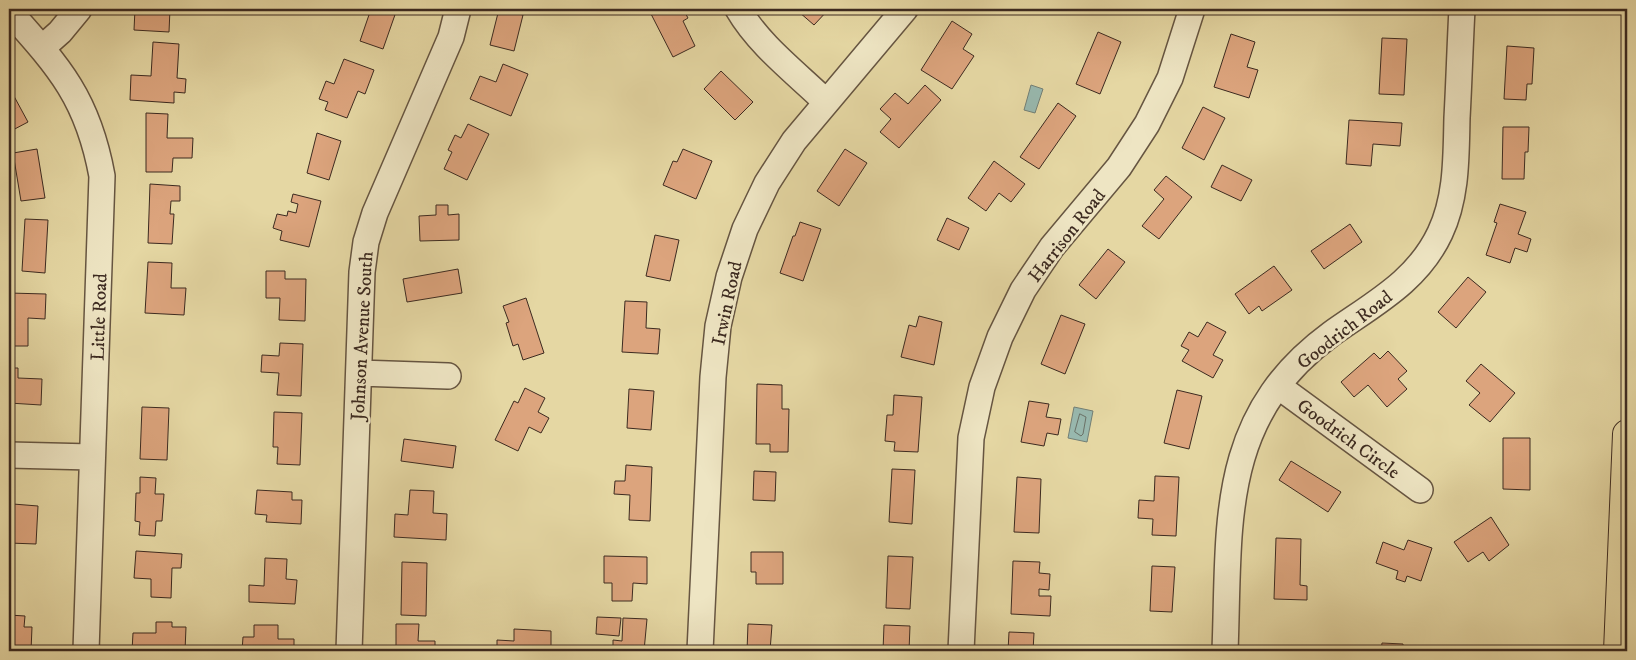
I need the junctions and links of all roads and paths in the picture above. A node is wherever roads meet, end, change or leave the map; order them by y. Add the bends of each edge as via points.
1 (79, 9) edge
2 (458, 9) edge
3 (738, 9) edge
4 (905, 9) edge
5 (1192, 9) edge
6 (1462, 9) edge
7 (9, 11) edge
8 (42, 48) junction
9 (825, 101) junction
10 (359, 373) junction
11 (448, 376) dead end
12 (1278, 386) junction
13 (1627, 434) edge
14 (9, 455) edge
15 (92, 457) junction
16 (1420, 490) dead end
17 (1625, 533) edge
18 (1624, 596) edge
19 (86, 651) edge
20 (349, 651) edge
21 (700, 651) edge
22 (961, 651) edge
23 (1225, 651) edge
24 (1618, 651) edge

1 - 8 street
2 - 10 street, Johnson Avenue South via 451,37 366,242
3 - 9 street via 763,41
4 - 9 street, Irwin Road
5 - 22 street, Harrison Road via 1170,78 1148,124 1119,168 1052,247 1024,290 1000,337 982,386 971,438
6 - 12 street, Goodrich Road via 1455,175 1450,205 1440,233 1407,281 1331,334 1298,361
7 - 8 street, Little Road
8 - 15 street, Little Road via 65,76 83,107 96,141 102,176
9 - 21 street, Irwin Road via 767,183 745,229 727,285 718,326 713,377
10 - 11 street
10 - 20 street, Johnson Avenue South
12 - 16 street, Goodrich Circle
12 - 23 street, Goodrich Road via 1250,431 1236,472 1230,515
13 - 17 main road
14 - 15 street
15 - 19 street, Little Road
17 - 18 main road
18 - 24 main road

